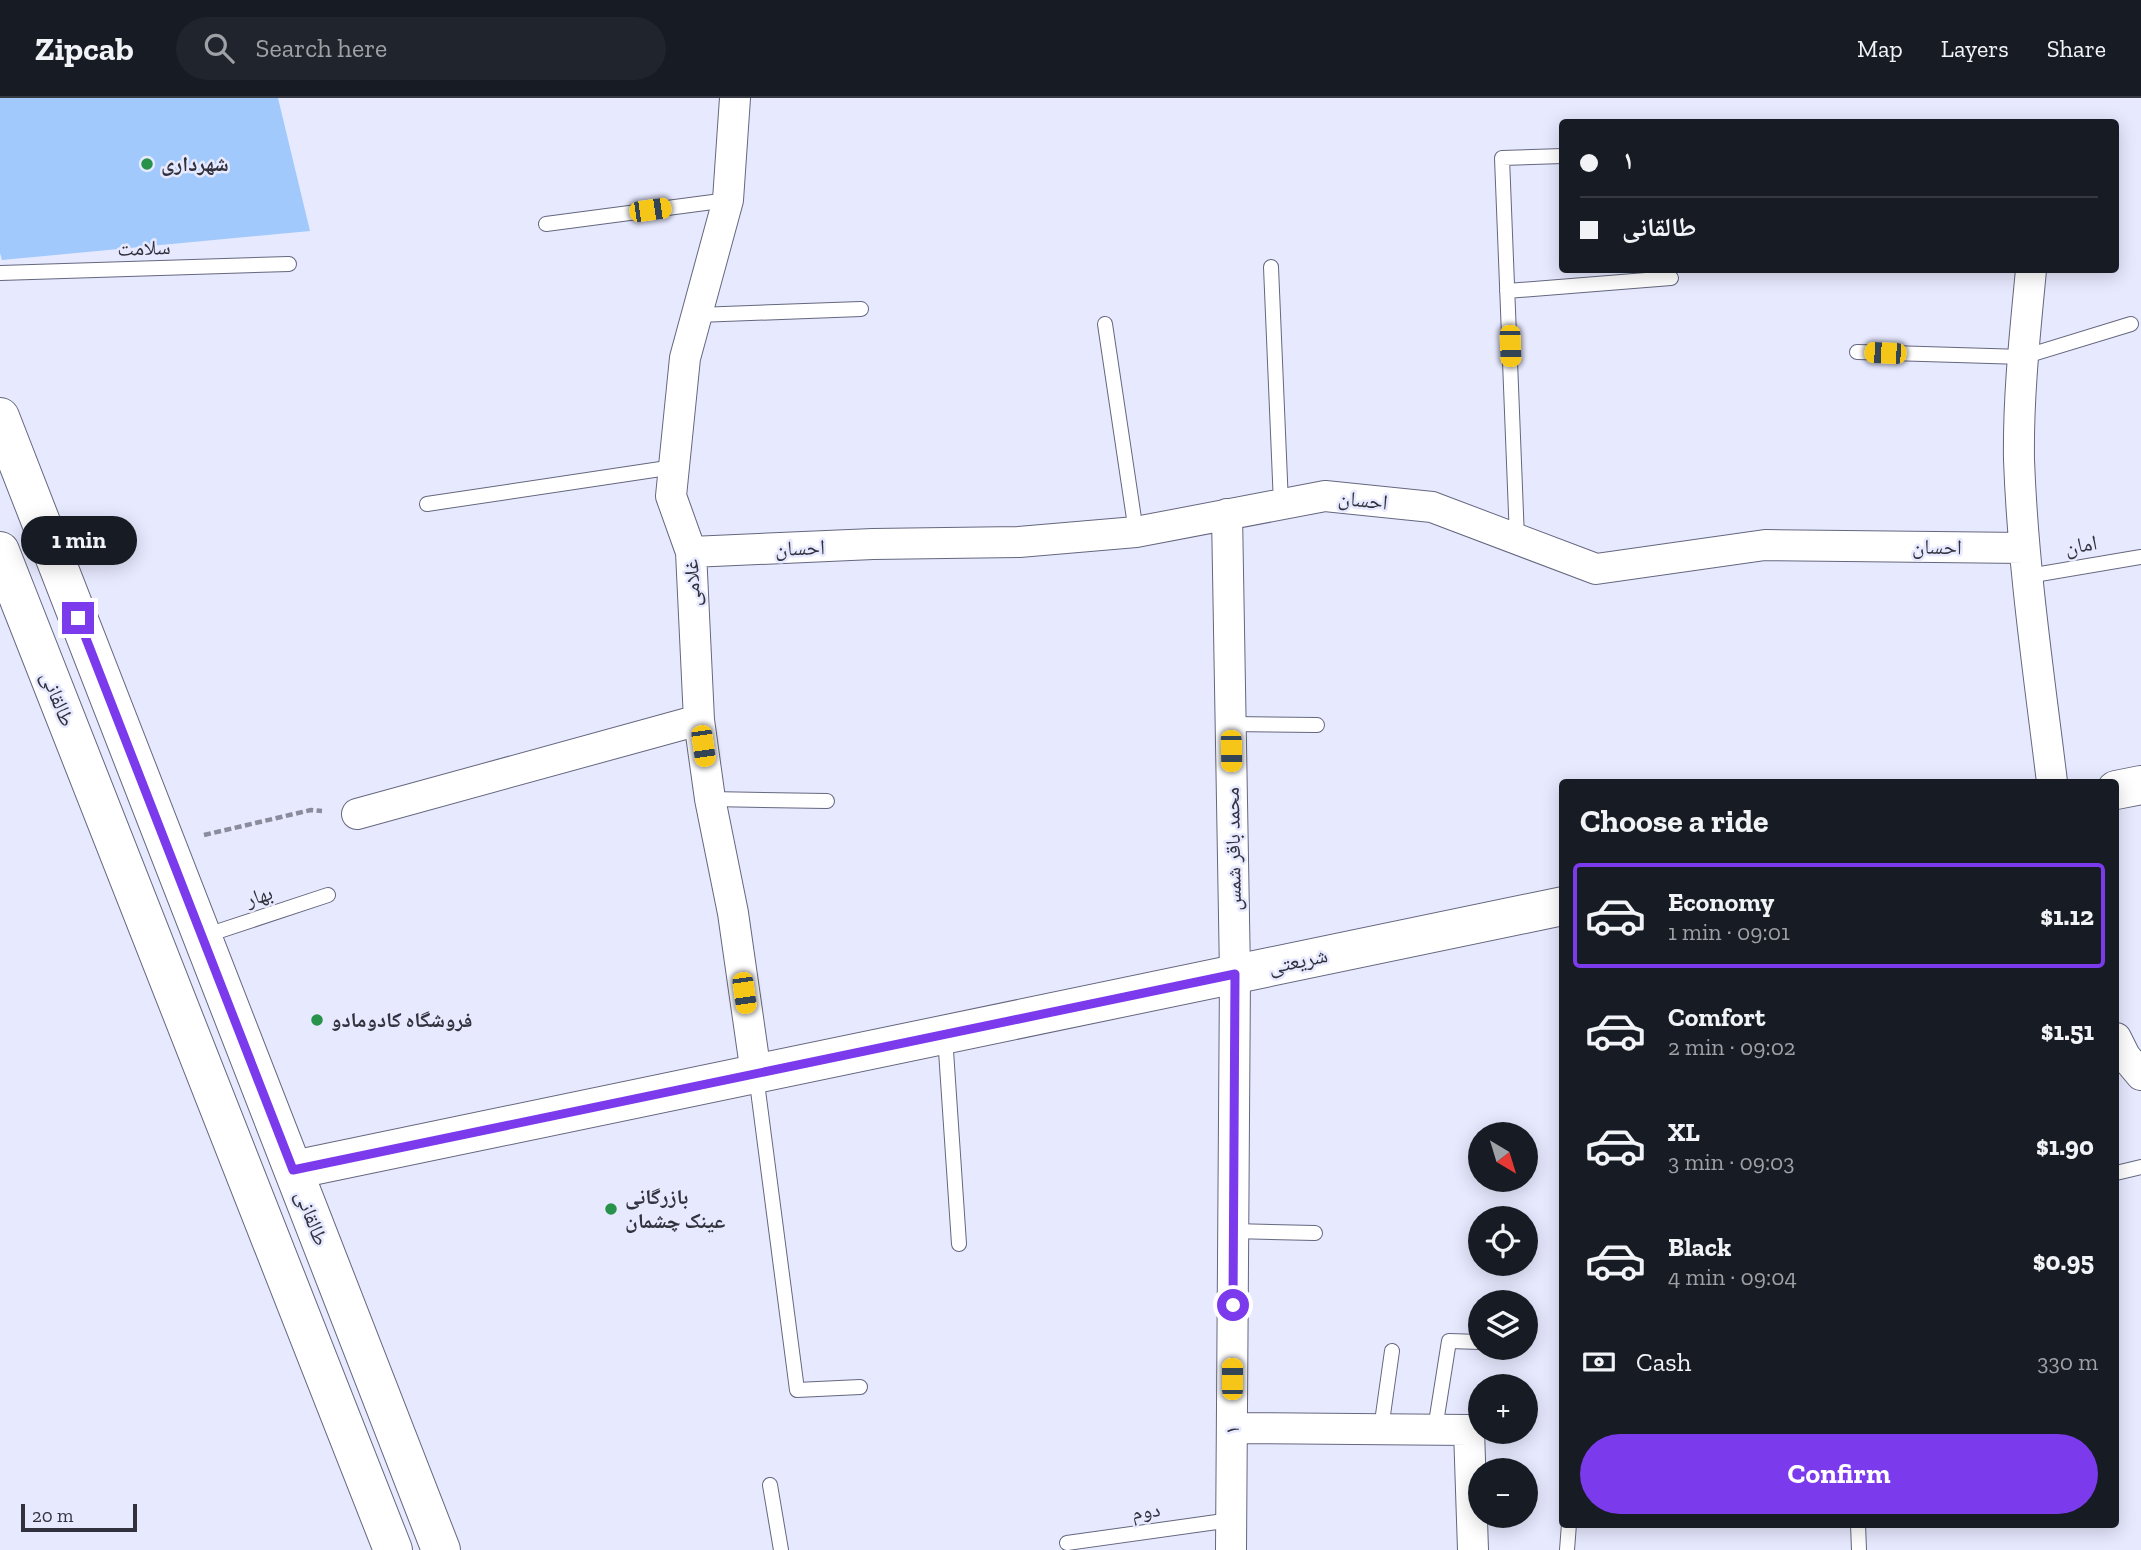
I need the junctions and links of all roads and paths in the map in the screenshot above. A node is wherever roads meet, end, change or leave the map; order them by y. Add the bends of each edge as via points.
1 (736, 98) edge
2 (1559, 156) edge
3 (728, 200) junction
4 (547, 224) dead end
5 (289, 264) dead end
6 (1271, 267) dead end
7 (0, 273) edge
8 (2031, 273) edge
9 (1671, 278) dead end
10 (1507, 291) junction
11 (860, 309) dead end
12 (697, 315) junction
13 (1105, 324) dead end
14 (2131, 324) dead end
15 (1857, 352) dead end
16 (2023, 357) junction
17 (0, 417) edge
18 (674, 467) junction
19 (427, 504) dead end
20 (1281, 504) junction
21 (1227, 514) junction
22 (1136, 532) junction
23 (1517, 539) junction
24 (0, 551) edge
25 (691, 552) junction
26 (2141, 557) edge
27 (2026, 562) junction
28 (699, 720) junction
29 (1231, 723) junction
30 (1317, 725) dead end
31 (2052, 779) edge
32 (2141, 785) edge
33 (2119, 789) edge
34 (710, 799) junction
35 (827, 801) dead end
36 (357, 814) joint
37 (166, 844) junction
38 (328, 895) dead end
39 (1559, 907) edge
40 (202, 936) junction
41 (1235, 974) junction
42 (945, 1034) junction
43 (756, 1074) junction
44 (2141, 1167) edge
45 (293, 1170) junction
46 (2119, 1172) edge
47 (1233, 1231) junction
48 (1315, 1233) dead end
49 (959, 1244) dead end
50 (1468, 1342) edge
51 (1392, 1351) dead end
52 (860, 1387) dead end
53 (1232, 1428) junction
54 (1381, 1429) junction
55 (1435, 1429) junction
56 (770, 1485) dead end
57 (1231, 1520) junction
58 (1569, 1528) edge
59 (1858, 1528) edge
60 (1067, 1543) dead end
61 (393, 1550) edge
62 (440, 1550) edge
63 (781, 1550) edge
64 (1231, 1550) edge
65 (1473, 1550) edge
66 (1567, 1550) edge
67 (1859, 1550) edge

1 - 3 street, غلامی
2 - 10 lane via 1502,158
3 - 4 lane
3 - 12 street, غلامی
5 - 7 lane, سلامت
6 - 20 lane
8 - 16 street
9 - 10 lane
10 - 23 lane
11 - 12 lane
12 - 18 street, غلامی via 685,358
13 - 22 lane
14 - 16 lane
15 - 16 lane
16 - 27 street via 2019,458
17 - 37 main road, طالقانی
18 - 19 lane
18 - 25 street, غلامی via 671,496
20 - 21 street, احسان
20 - 23 street, احسان via 1325,496 1432,507
21 - 22 street, احسان
21 - 29 street, محمد باقر شمس
22 - 25 street, احسان via 1019,542
23 - 27 street, احسان via 1596,569 1765,545
24 - 61 main road, طالقانی
25 - 28 street, غلامی
26 - 27 lane, امان
27 - 31 street
28 - 34 street, غلامی
28 - 36 street
29 - 30 lane
29 - 41 street, محمد باقر شمس
32 - 33 main road
34 - 35 lane
34 - 43 street, غلامی via 733,912
36 - 37 path via 311,810
37 - 40 main road, طالقانی
38 - 40 lane, بهار
39 - 41 main road, شریعتی
40 - 45 main road, طالقانی
41 - 42 main road, شریعتی
41 - 47 street, ۱
42 - 43 main road, شریعتی
42 - 49 lane
43 - 45 main road, شریعتی
43 - 52 lane via 797,1390
44 - 46 lane
45 - 62 main road, طالقانی
47 - 48 lane
47 - 53 street, ۱
50 - 55 lane via 1449,1341
51 - 54 lane
53 - 54 street
53 - 57 street, ۱
54 - 55 street
55 - 65 street via 1469,1430
56 - 63 lane
57 - 60 lane, دوم
57 - 64 street, ۱
58 - 66 lane
59 - 67 lane

